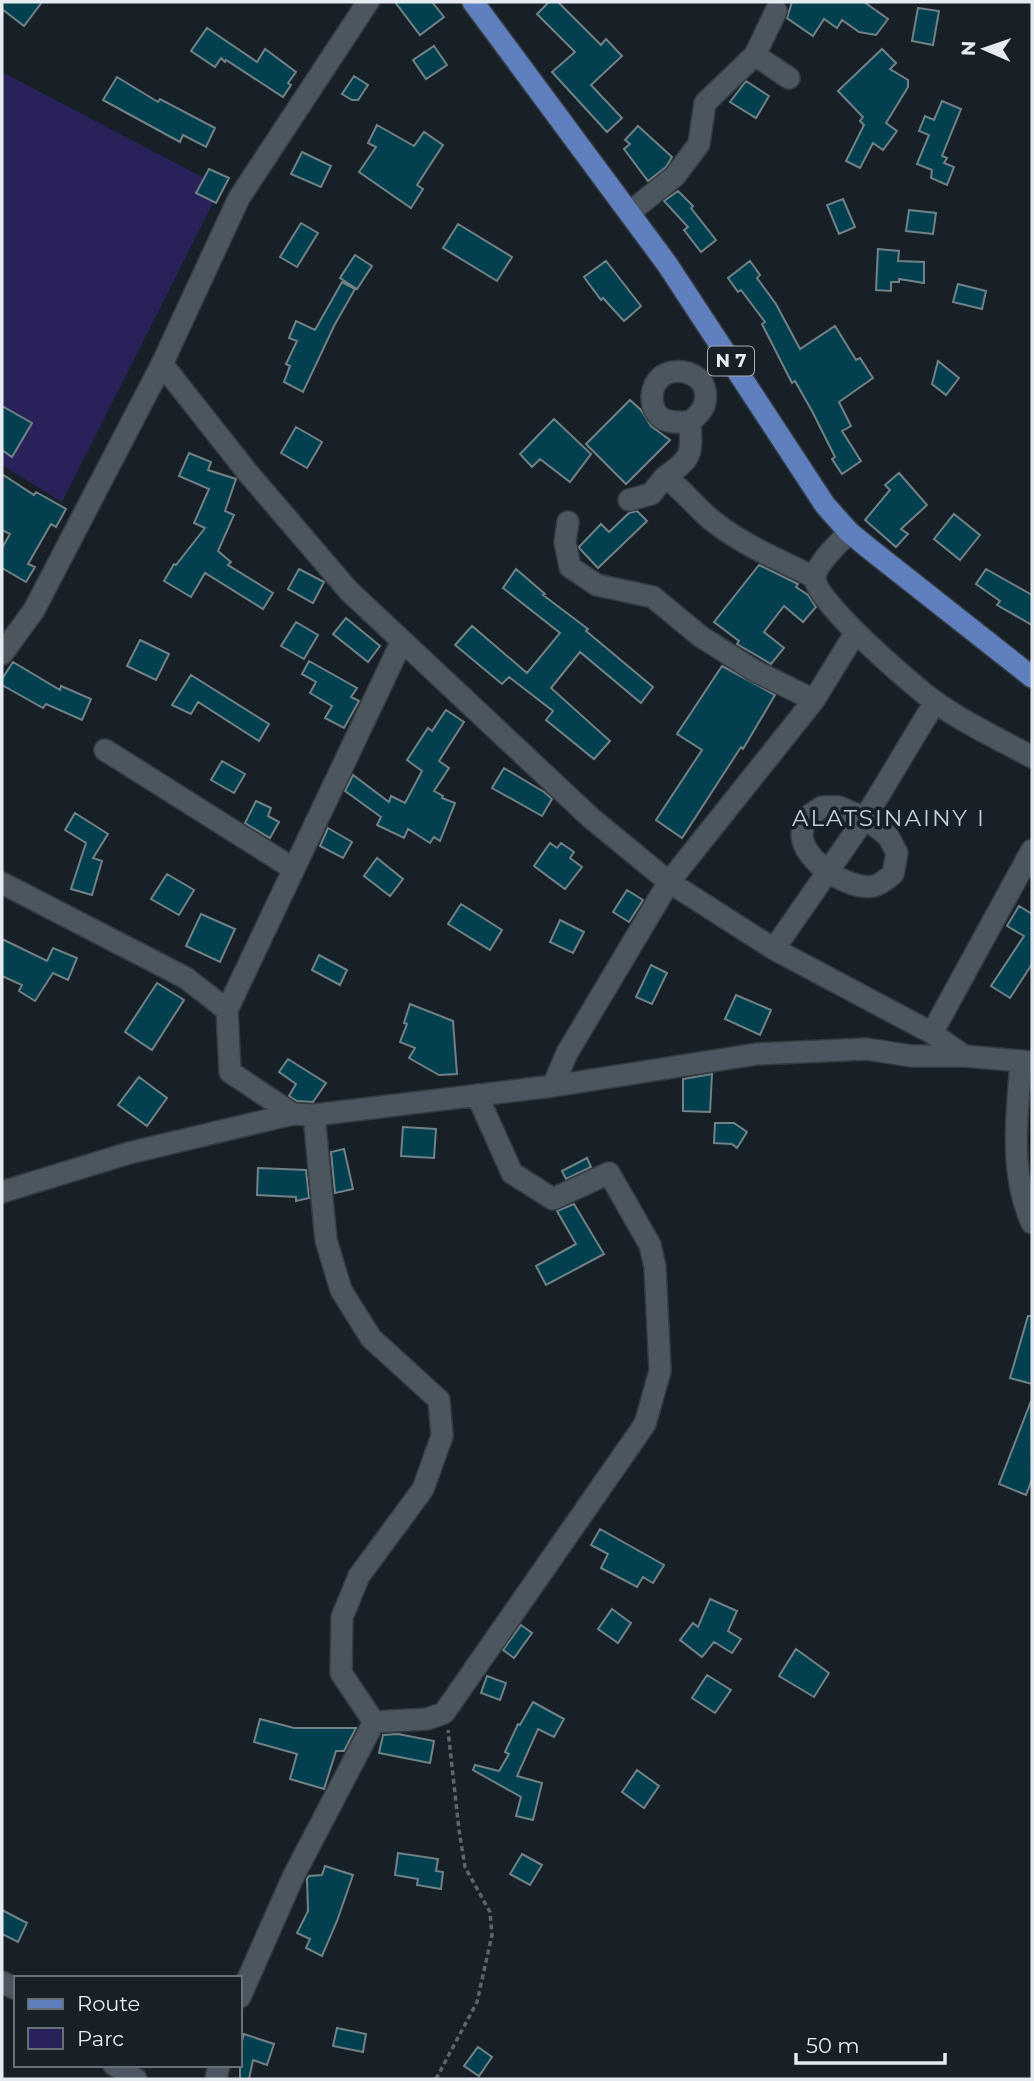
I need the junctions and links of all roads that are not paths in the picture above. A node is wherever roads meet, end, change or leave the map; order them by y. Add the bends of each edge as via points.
1 (368, 2) edge
2 (473, 2) edge
3 (776, 11) dead end
4 (755, 55) junction
5 (789, 78) dead end
6 (630, 212) junction
7 (162, 364) junction
8 (690, 422) dead end
9 (665, 477) junction
10 (629, 500) dead end
11 (568, 522) dead end
12 (849, 532) junction
13 (814, 577) junction
14 (856, 632) junction
15 (402, 641) junction
16 (2, 654) edge
17 (1032, 677) edge
18 (814, 700) junction
19 (934, 702) junction
20 (105, 750) dead end
21 (1032, 757) edge
22 (865, 818) junction
23 (1032, 850) edge
24 (294, 869) junction
25 (828, 873) junction
26 (669, 882) junction
27 (2, 883) edge
28 (774, 949) junction
29 (227, 1010) junction
30 (932, 1033) junction
31 (964, 1056) junction
32 (1026, 1062) edge
33 (553, 1086) junction
34 (477, 1096) junction
35 (303, 1115) junction
36 (2, 1192) edge
37 (1032, 1223) edge
38 (374, 1722) junction
39 (242, 1992) edge
40 (117, 2067) edge
41 (136, 2079) edge

1 - 7 street via 239,198
2 - 6 main road, N 7
3 - 4 street
4 - 5 street
4 - 6 street via 705,103 699,144 675,176
6 - 12 main road, N 7 via 825,505
7 - 15 street via 349,591
7 - 16 street via 34,610
8 - 9 street via 691,453
9 - 10 street via 651,494
9 - 13 street via 711,520 752,549
11 - 18 street via 565,542 570,567 597,585 653,597 700,636 755,671
12 - 13 street
12 - 17 main road, N 7
13 - 14 street via 819,592
14 - 18 street
14 - 19 street
15 - 24 street
15 - 26 street via 591,818
18 - 26 street
19 - 21 street
19 - 22 street
20 - 24 street
22 - 25 street
22 - 25 street via 839,807 822,807 806,818 802,835 808,852
22 - 25 street via 888,836 897,853 893,874 876,886 856,885
23 - 30 street
24 - 29 street
25 - 28 street
26 - 28 street
26 - 33 street via 567,1053
27 - 29 street via 186,978
28 - 30 street
29 - 35 street via 229,1072
30 - 31 street
31 - 32 street
31 - 33 street via 912,1056 866,1049 757,1054
32 - 37 street via 1016,1147 1024,1205
33 - 34 street
34 - 35 street
34 - 38 street via 512,1173 552,1199 609,1173 650,1245 660,1371 645,1424 444,1713 427,1719
35 - 36 street via 129,1153
35 - 38 street via 326,1240 341,1290 371,1338 439,1400 442,1436 423,1489 359,1576 342,1617 341,1673
38 - 39 street via 293,1877
40 - 41 street

